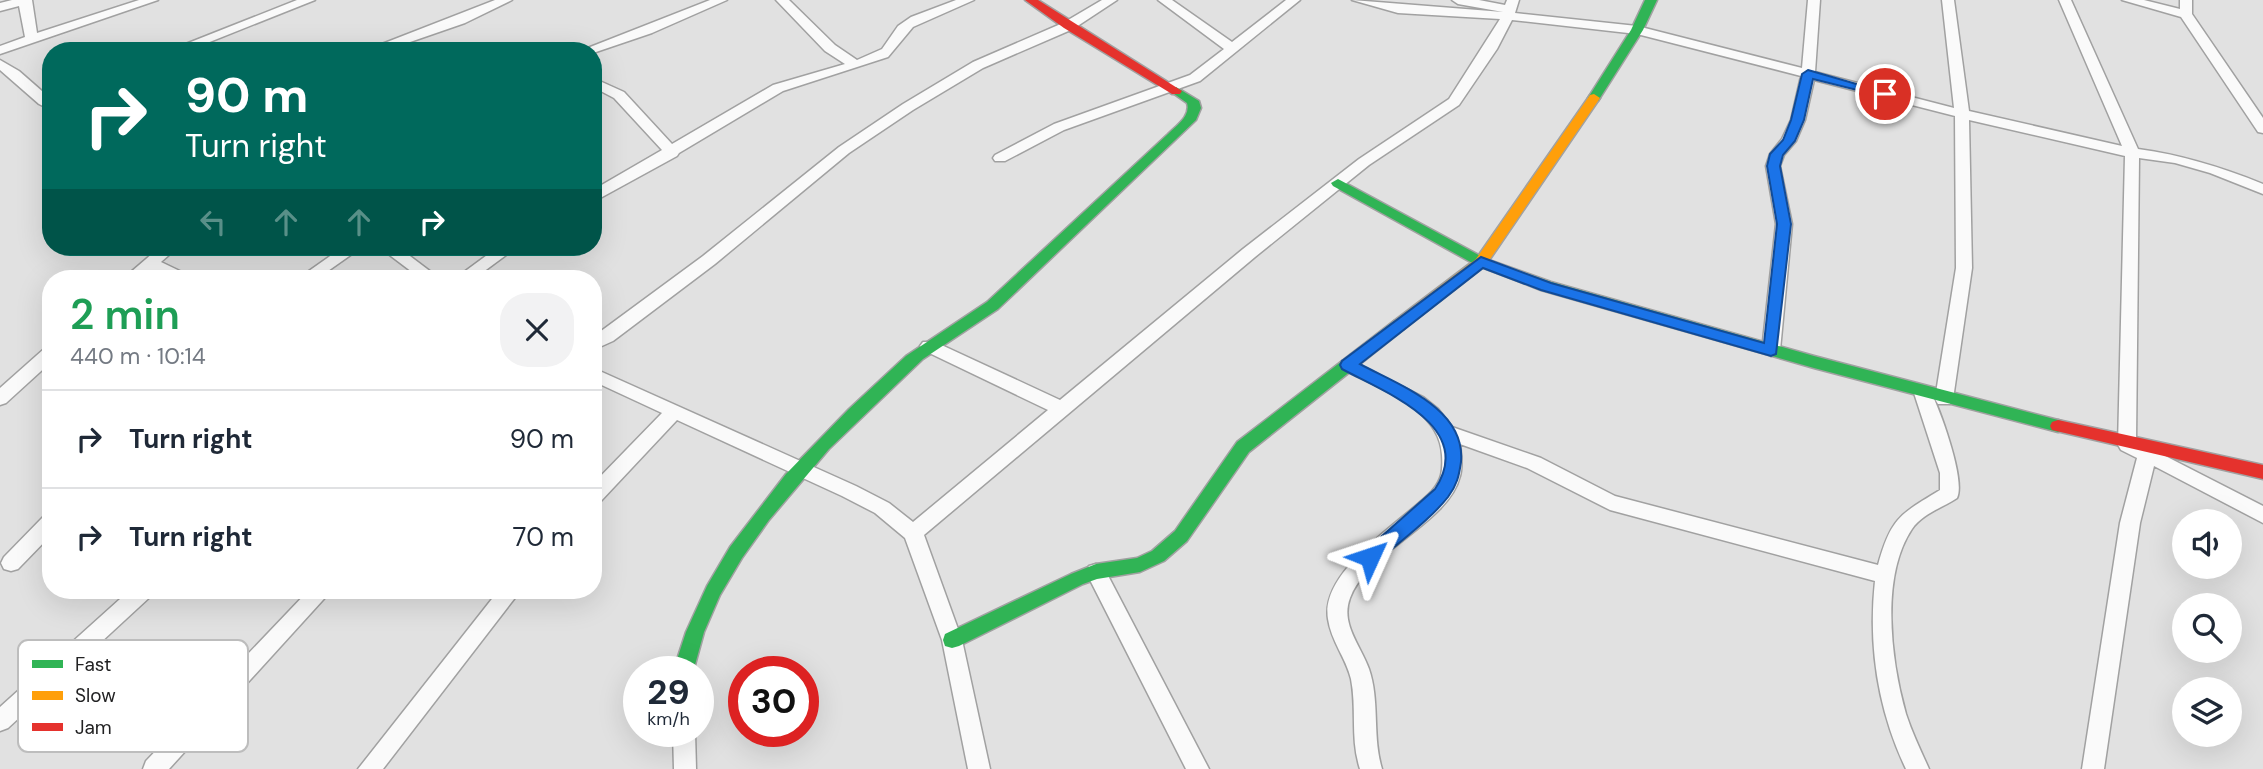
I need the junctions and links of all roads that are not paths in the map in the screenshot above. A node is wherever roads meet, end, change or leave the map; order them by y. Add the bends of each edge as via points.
1 (25, 0) edge
2 (152, 0) edge
3 (309, 0) edge
4 (506, 0) edge
5 (721, 0) edge
6 (782, 0) edge
7 (968, 0) edge
8 (1031, 0) edge
9 (1111, 0) edge
10 (1164, 0) edge
11 (1294, 0) edge
12 (1358, 0) edge
13 (1458, 0) edge
14 (1651, 0) edge
15 (1814, 0) edge
16 (1948, 0) edge
17 (2065, 0) edge
18 (2128, 0) edge
19 (0, 7) edge
20 (2186, 7) edge
21 (1510, 9) edge
22 (1068, 26) junction
23 (1637, 30) junction
24 (32, 40) junction
25 (198, 42) edge
26 (396, 42) edge
27 (602, 45) edge
28 (1233, 49) junction
29 (0, 50) edge
30 (0, 64) edge
31 (855, 65) junction
32 (1808, 74) junction
33 (602, 86) edge
34 (1172, 87) junction
35 (42, 96) edge
36 (1962, 114) junction
37 (2263, 129) edge
38 (672, 153) junction
39 (2132, 153) junction
40 (1000, 158) dead end
41 (1338, 183) junction
42 (2263, 188) edge
43 (602, 192) edge
44 (159, 256) edge
45 (340, 256) edge
46 (400, 256) edge
47 (496, 256) edge
48 (1481, 262) junction
49 (149, 264) junction
50 (142, 270) edge
51 (162, 270) edge
52 (318, 270) edge
53 (420, 270) edge
54 (476, 270) edge
55 (602, 340) edge
56 (929, 346) junction
57 (1771, 350) junction
58 (42, 360) edge
59 (1348, 365) junction
60 (602, 378) edge
61 (1923, 393) junction
62 (0, 398) edge
63 (1944, 399) junction
64 (1060, 408) junction
65 (674, 412) junction
66 (1448, 433) junction
67 (2127, 445) junction
68 (2147, 455) junction
69 (797, 470) junction
70 (2263, 472) edge
71 (602, 488) edge
72 (2263, 515) edge
73 (42, 531) edge
74 (913, 533) junction
75 (11, 563) dead end
76 (1096, 572) junction
77 (1885, 575) junction
78 (134, 599) edge
79 (314, 599) edge
80 (505, 599) edge
81 (89, 640) edge
82 (952, 640) junction
83 (687, 656) edge
84 (248, 669) edge
85 (18, 705) edge
86 (0, 721) edge
87 (684, 747) edge
88 (170, 752) edge
89 (374, 767) edge
90 (154, 769) edge
91 (685, 769) edge
92 (979, 769) edge
93 (1198, 769) edge
94 (1371, 769) edge
95 (1918, 769) edge
96 (2093, 769) edge

1 - 19 street
1 - 24 street
2 - 24 street
3 - 25 street
4 - 26 street
5 - 27 street
6 - 31 street via 830,48
7 - 31 street via 912,22 889,51
8 - 22 street
9 - 22 street
10 - 28 street
11 - 28 street
12 - 21 street via 1398,9
13 - 21 street
14 - 23 street
15 - 32 street
16 - 36 street
17 - 39 street
18 - 20 street
20 - 37 street
21 - 23 street
21 - 41 street via 1454,102
22 - 34 street
22 - 55 street via 978,65 844,150
23 - 32 street
23 - 48 street
24 - 29 street
28 - 34 street via 1195,78
30 - 35 street
31 - 38 street via 778,88
32 - 36 street
32 - 57 street via 1798,120 1773,166 1784,224
33 - 38 street via 619,95
34 - 40 street via 1059,127
34 - 56 street via 1193,101 1195,108 1179,133 988,310
36 - 39 street
36 - 63 street via 1964,268
38 - 43 street
39 - 42 street via 2186,161
39 - 67 street
41 - 48 street
41 - 64 street
44 - 49 street
45 - 52 street
46 - 53 street
47 - 54 street
48 - 57 street via 1546,286
48 - 59 street
49 - 50 street
49 - 51 street
56 - 64 street
56 - 69 street
57 - 61 street
58 - 62 street
59 - 66 street via 1417,402
59 - 76 street via 1243,447 1181,536 1158,556 1140,565
60 - 65 street
61 - 63 street
61 - 77 street via 1950,474 1951,493 1906,522
63 - 67 street
64 - 74 street
65 - 69 street
65 - 71 street
66 - 77 street via 1534,463 1610,502
66 - 94 street via 1453,454 1451,479 1441,494 1370,557 1338,602 1342,637 1359,670 1363,743
67 - 68 street
67 - 70 street
68 - 72 street
68 - 96 street via 2130,523
69 - 74 street via 882,508
69 - 83 street via 734,556 705,608
73 - 75 street
74 - 82 street
76 - 82 street
76 - 93 street
77 - 95 street via 1881,627 1888,683 1900,730
78 - 81 street
79 - 84 street
80 - 89 street
82 - 92 street
85 - 86 street
87 - 91 street
88 - 90 street

